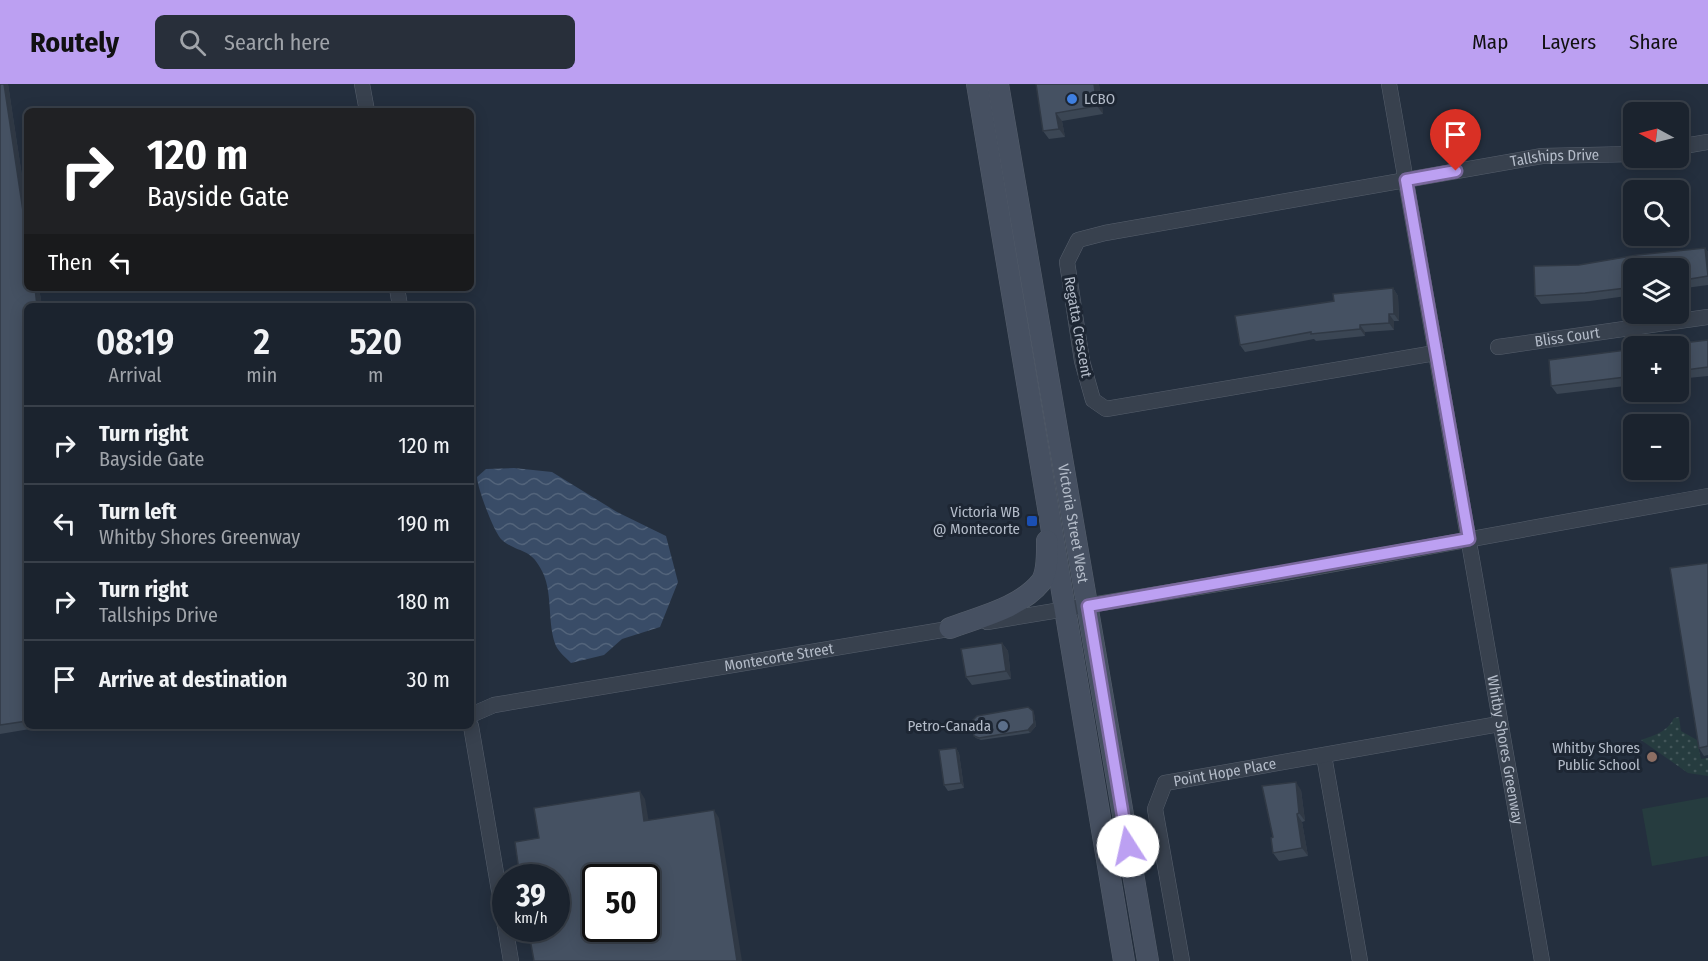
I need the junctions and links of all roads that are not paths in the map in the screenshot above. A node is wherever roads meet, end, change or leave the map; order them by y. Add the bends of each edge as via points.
1 (362, 84) edge
2 (977, 84) edge
3 (998, 84) edge
4 (1389, 84) edge
5 (366, 108) edge
6 (1708, 142) edge
7 (1689, 145) edge
8 (1623, 153) edge
9 (1406, 180) junction
10 (1708, 317) edge
11 (1498, 347) dead end
12 (1435, 353) junction
13 (1044, 474) junction
14 (1708, 496) edge
15 (1469, 539) junction
16 (1088, 606) junction
17 (1066, 609) junction
18 (950, 628) junction
19 (474, 714) edge
20 (1499, 724) junction
21 (472, 729) edge
22 (1324, 756) junction
23 (511, 961) edge
24 (1124, 961) edge
25 (1148, 961) edge
26 (1182, 961) edge
27 (1360, 961) edge
28 (1542, 961) edge

1 - 5 street
2 - 13 main road, Victoria Street West
3 - 16 main road, Victoria Street West
4 - 9 street, Whitby Shores Greenway
6 - 7 street
8 - 9 street, Tallships Drive via 1542,156
9 - 12 street, Whitby Shores Greenway
9 - 12 street, Regatta Crescent via 1078,240 1067,262 1082,361 1093,400 1106,409
10 - 11 street, Bliss Court
12 - 15 street, Whitby Shores Greenway
13 - 17 main road, Victoria Street West
13 - 18 main road via 1047,557 1042,581 1014,603
14 - 15 street
15 - 16 street, Montecorte Street
15 - 20 street, Whitby Shores Greenway
16 - 17 street, Montecorte Street
16 - 25 main road, Victoria Street West
17 - 18 street, Montecorte Street
17 - 24 main road, Victoria Street West
18 - 19 street, Montecorte Street via 494,705
20 - 22 street, Point Hope Place
20 - 28 street, Whitby Shores Greenway
21 - 23 street
22 - 26 street, Point Hope Place via 1165,783 1155,809
22 - 27 street

